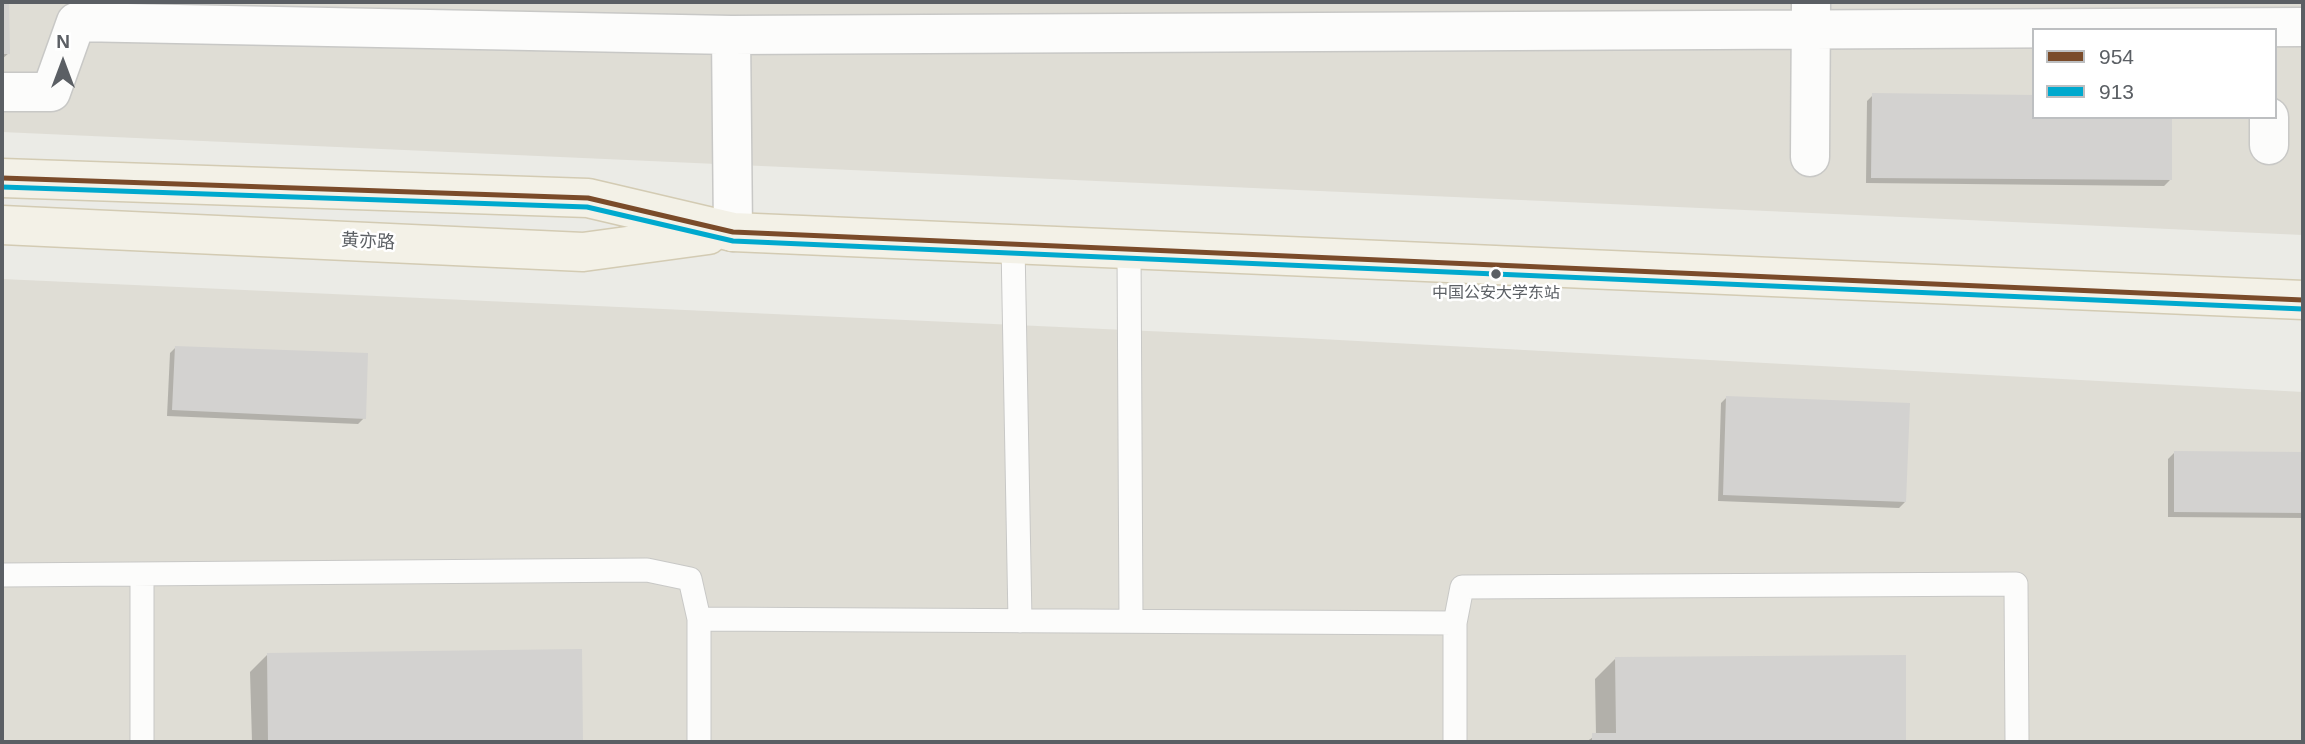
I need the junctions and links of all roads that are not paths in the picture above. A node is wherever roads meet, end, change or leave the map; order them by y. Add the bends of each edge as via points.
1 (148, 13) edge
2 (1810, 16) edge
3 (1312, 17) edge
4 (2277, 22) edge
5 (731, 35) junction
6 (2, 92) edge
7 (1810, 157) dead end
8 (2, 178) edge
9 (2, 225) edge
10 (733, 232) junction
11 (1013, 245) junction
12 (1129, 251) junction
13 (2303, 300) edge
14 (2, 575) edge
15 (142, 575) junction
16 (699, 619) junction
17 (1020, 621) junction
18 (1131, 621) junction
19 (1455, 623) junction
20 (142, 742) edge
21 (699, 742) edge
22 (1455, 742) edge
23 (2017, 742) edge

1 - 5 street
1 - 6 street via 76,22 51,92
2 - 3 street
2 - 4 street
2 - 7 street
3 - 5 street
5 - 10 street
8 - 10 main road, 黄亦路 via 588,198
9 - 10 main road, 黄亦路 via 583,252
10 - 11 main road, 黄亦路
11 - 12 main road, 黄亦路
11 - 17 lane
12 - 13 main road, 黄亦路
12 - 18 lane
14 - 15 lane
15 - 16 lane via 647,570 690,579
15 - 20 lane
16 - 17 lane
16 - 21 lane
17 - 18 lane
18 - 19 lane
19 - 22 lane
19 - 23 lane via 1462,587 2016,584

